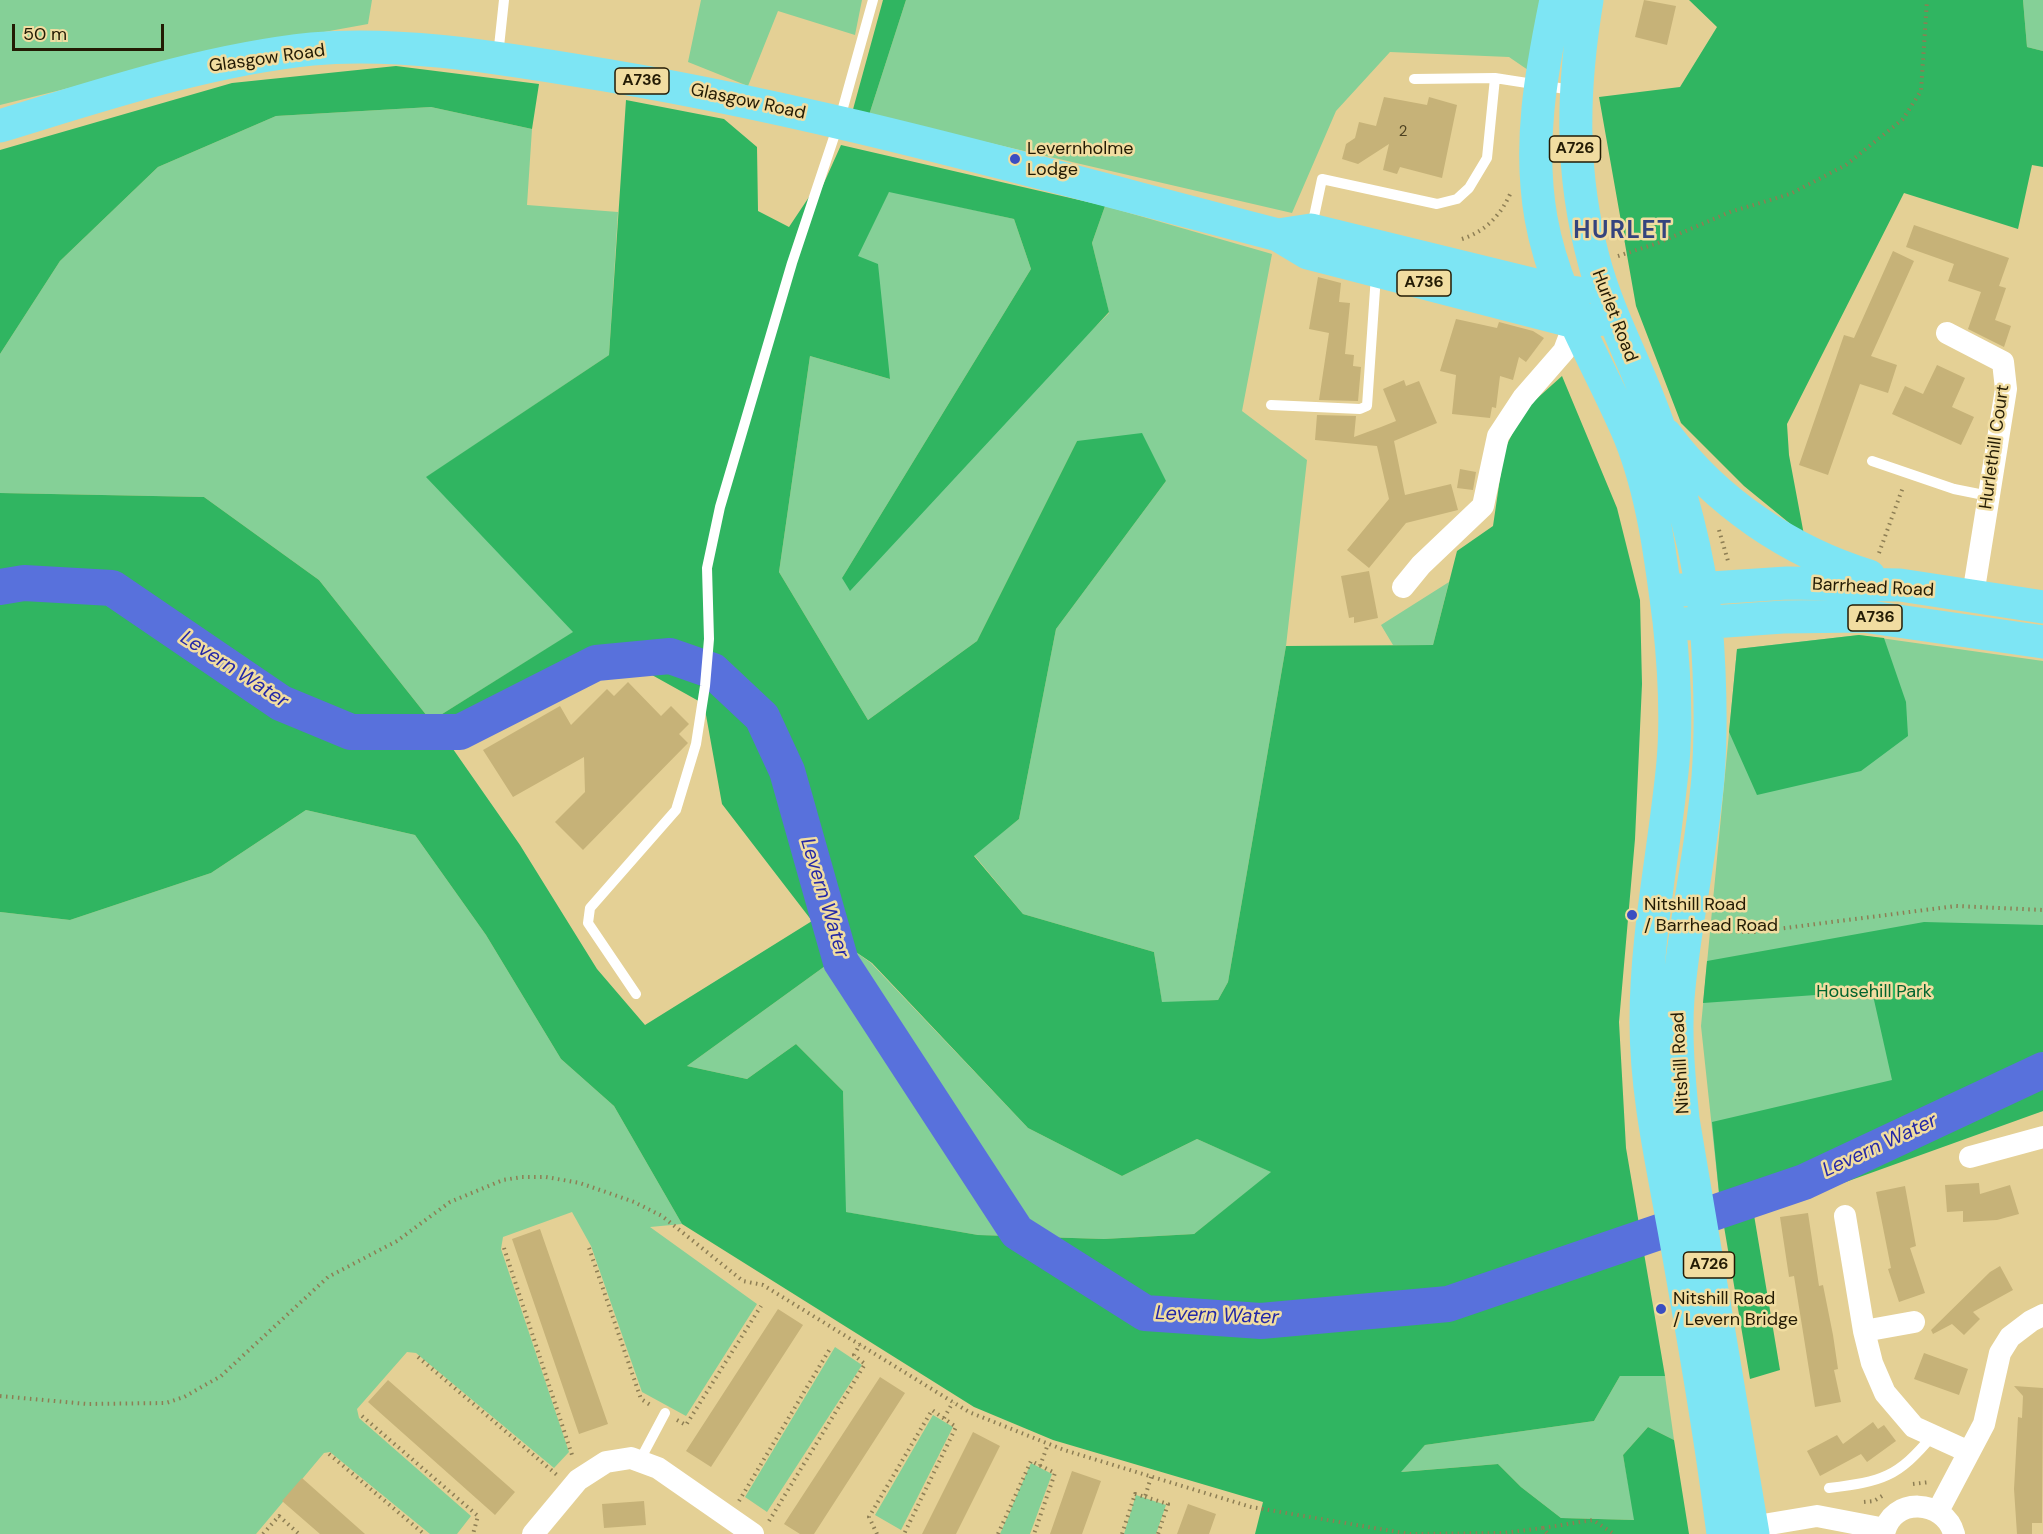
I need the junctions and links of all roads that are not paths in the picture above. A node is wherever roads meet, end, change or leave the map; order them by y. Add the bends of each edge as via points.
1 (504, 0) edge
2 (873, 0) edge
3 (1556, 0) edge
4 (1587, 0) edge
5 (498, 58) junction
6 (1495, 78) junction
7 (1414, 79) dead end
8 (1539, 86) junction
9 (1575, 90) junction
10 (839, 122) junction
11 (0, 126) edge
12 (1310, 241) junction
13 (1377, 259) junction
14 (1560, 291) junction
15 (1609, 306) junction
16 (1575, 322) junction
17 (1947, 333) dead end
18 (1271, 405) dead end
19 (1656, 421) junction
20 (1872, 461) dead end
21 (1989, 496) junction
22 (1876, 582) junction
23 (1403, 587) dead end
24 (1702, 588) junction
25 (1665, 591) junction
26 (1973, 595) junction
27 (2043, 607) edge
28 (1860, 617) junction
29 (1706, 623) junction
30 (1669, 625) junction
31 (2043, 642) edge
32 (636, 994) dead end
33 (1668, 1121) junction
34 (2043, 1137) edge
35 (1970, 1157) dead end
36 (1845, 1216) dead end
37 (2043, 1315) edge
38 (1914, 1322) dead end
39 (1864, 1331) junction
40 (665, 1413) road end
41 (1934, 1435) junction
42 (1969, 1452) junction
43 (640, 1460) junction
44 (1829, 1488) dead end
45 (1938, 1510) junction
46 (759, 1531) edge
47 (1738, 1532) edge
48 (1884, 1532) edge
49 (533, 1534) edge
50 (1954, 1534) edge

1 - 5 lane
2 - 10 lane
3 - 8 main road, Hurlet Road / A726
4 - 9 main road, Hurlet Road / A726
5 - 10 main road, Glasgow Road / A736 via 665,84
5 - 11 main road, Glasgow Road / A736 via 384,49 315,49 223,62
6 - 7 lane
6 - 8 lane
6 - 12 lane via 1486,158 1469,188 1457,199 1437,204 1323,179
8 - 9 lane
8 - 14 main road, Hurlet Road / A726 via 1535,172 1541,218
9 - 15 main road, Hurlet Road / A726 via 1576,168 1594,263
10 - 12 main road, Glasgow Road / A736
10 - 32 lane via 792,263 720,507 707,568 709,639 705,686 696,744 676,810 590,908 588,923
12 - 13 main road, Glasgow Road / A736
13 - 14 main road, Glasgow Road / A736 via 1438,260
13 - 16 main road, Glasgow Road / A736
13 - 18 lane via 1367,406 1360,409
14 - 15 main road, Glasgow Road
14 - 16 main road, Hurlet Road / A726
15 - 16 main road
15 - 19 main road, Hurlet Road / A726
16 - 23 street via 1564,351 1523,398 1498,436 1483,506
16 - 25 main road, Hurlet Road / A726 via 1640,466
17 - 21 street, Hurlethill Court via 2003,362 2006,389
19 - 22 main road, A736 via 1687,460 1739,509 1796,548
19 - 24 main road, Hurlet Road / A726 via 1686,512
20 - 21 lane via 1954,489
21 - 26 street, Hurlethill Court
22 - 24 main road, Barrhead Road / A736
22 - 26 main road, Barrhead Road / A736
22 - 28 main road
24 - 25 main road, Barrhead Road
24 - 29 main road, Nitshill Road / A726
25 - 30 main road, A726
26 - 27 main road, Barrhead Road / A736
28 - 29 main road, Barrhead Road / A736
28 - 31 main road, Barrhead Road / A736
29 - 30 main road, Barrhead Road
29 - 33 main road, Nitshill Road / A726 via 1711,725 1708,779 1685,930 1677,1055
30 - 33 main road, Nitshill Road / A726 via 1675,718 1673,759 1650,951 1646,1020
33 - 47 main road, Nitshill Road / A726
34 - 35 street
36 - 39 street
37 - 42 street via 2010,1337 2000,1353 1984,1424
38 - 39 street
39 - 41 street via 1872,1363 1886,1393 1914,1427
40 - 43 lane
41 - 42 street
41 - 44 lane via 1911,1462 1895,1473 1872,1482
42 - 45 street
43 - 46 street via 658,1468 729,1518
43 - 49 street via 619,1459 593,1469 578,1480
45 - 48 street via 1923,1505 1909,1507 1895,1514
45 - 50 street
47 - 48 street via 1817,1516

